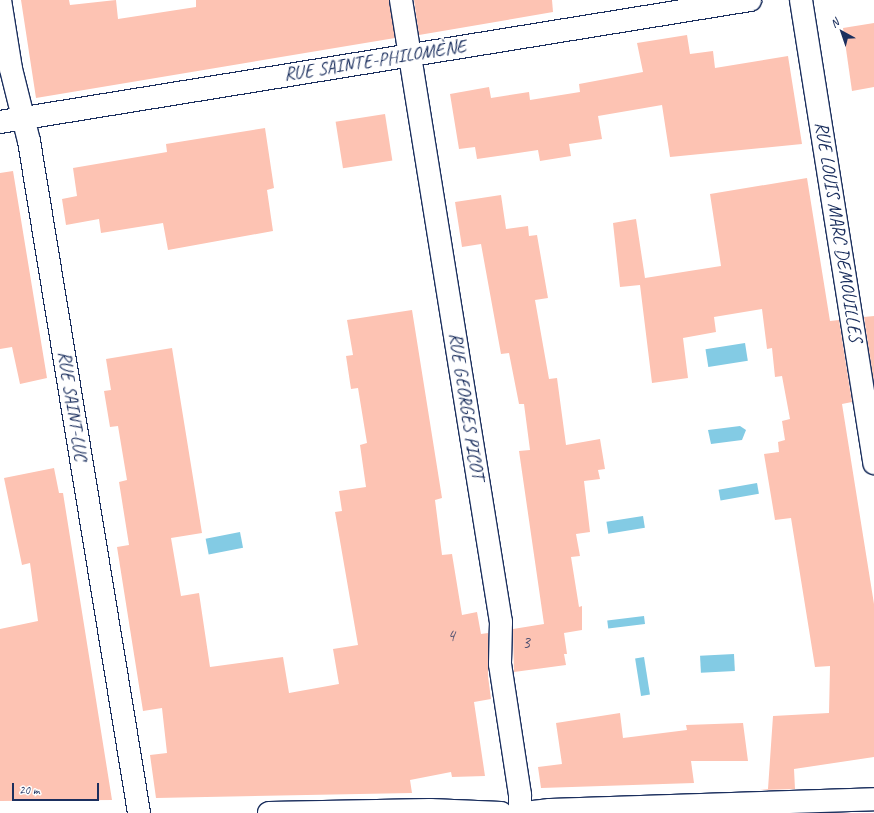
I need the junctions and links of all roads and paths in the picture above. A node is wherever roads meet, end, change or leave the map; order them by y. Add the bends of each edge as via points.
1 (0, 0) edge
2 (401, 0) edge
3 (750, 0) edge
4 (801, 0) edge
5 (409, 55) junction
6 (23, 117) junction
7 (0, 122) edge
8 (874, 464) edge
9 (874, 799) edge
10 (139, 813) edge
11 (269, 813) edge
12 (501, 813) edge
13 (520, 813) edge
14 (525, 813) edge

1 - 6 street, RUE SAINT-LUC via 11,69
2 - 5 street, RUE GEORGES PICOT
3 - 5 street, RUE SAINTE-PHILOMÈNE
4 - 8 street, RUE LOUIS MARC DEMOUILLES
5 - 6 street, RUE SAINTE-PHILOMÈNE
5 - 13 street, RUE GEORGES PICOT via 501,622 500,664 520,795
6 - 7 street, RUE SAINTE-PHILOMÈNE
6 - 10 street, RUE SAINT-LUC
9 - 14 street
11 - 12 street via 430,810

